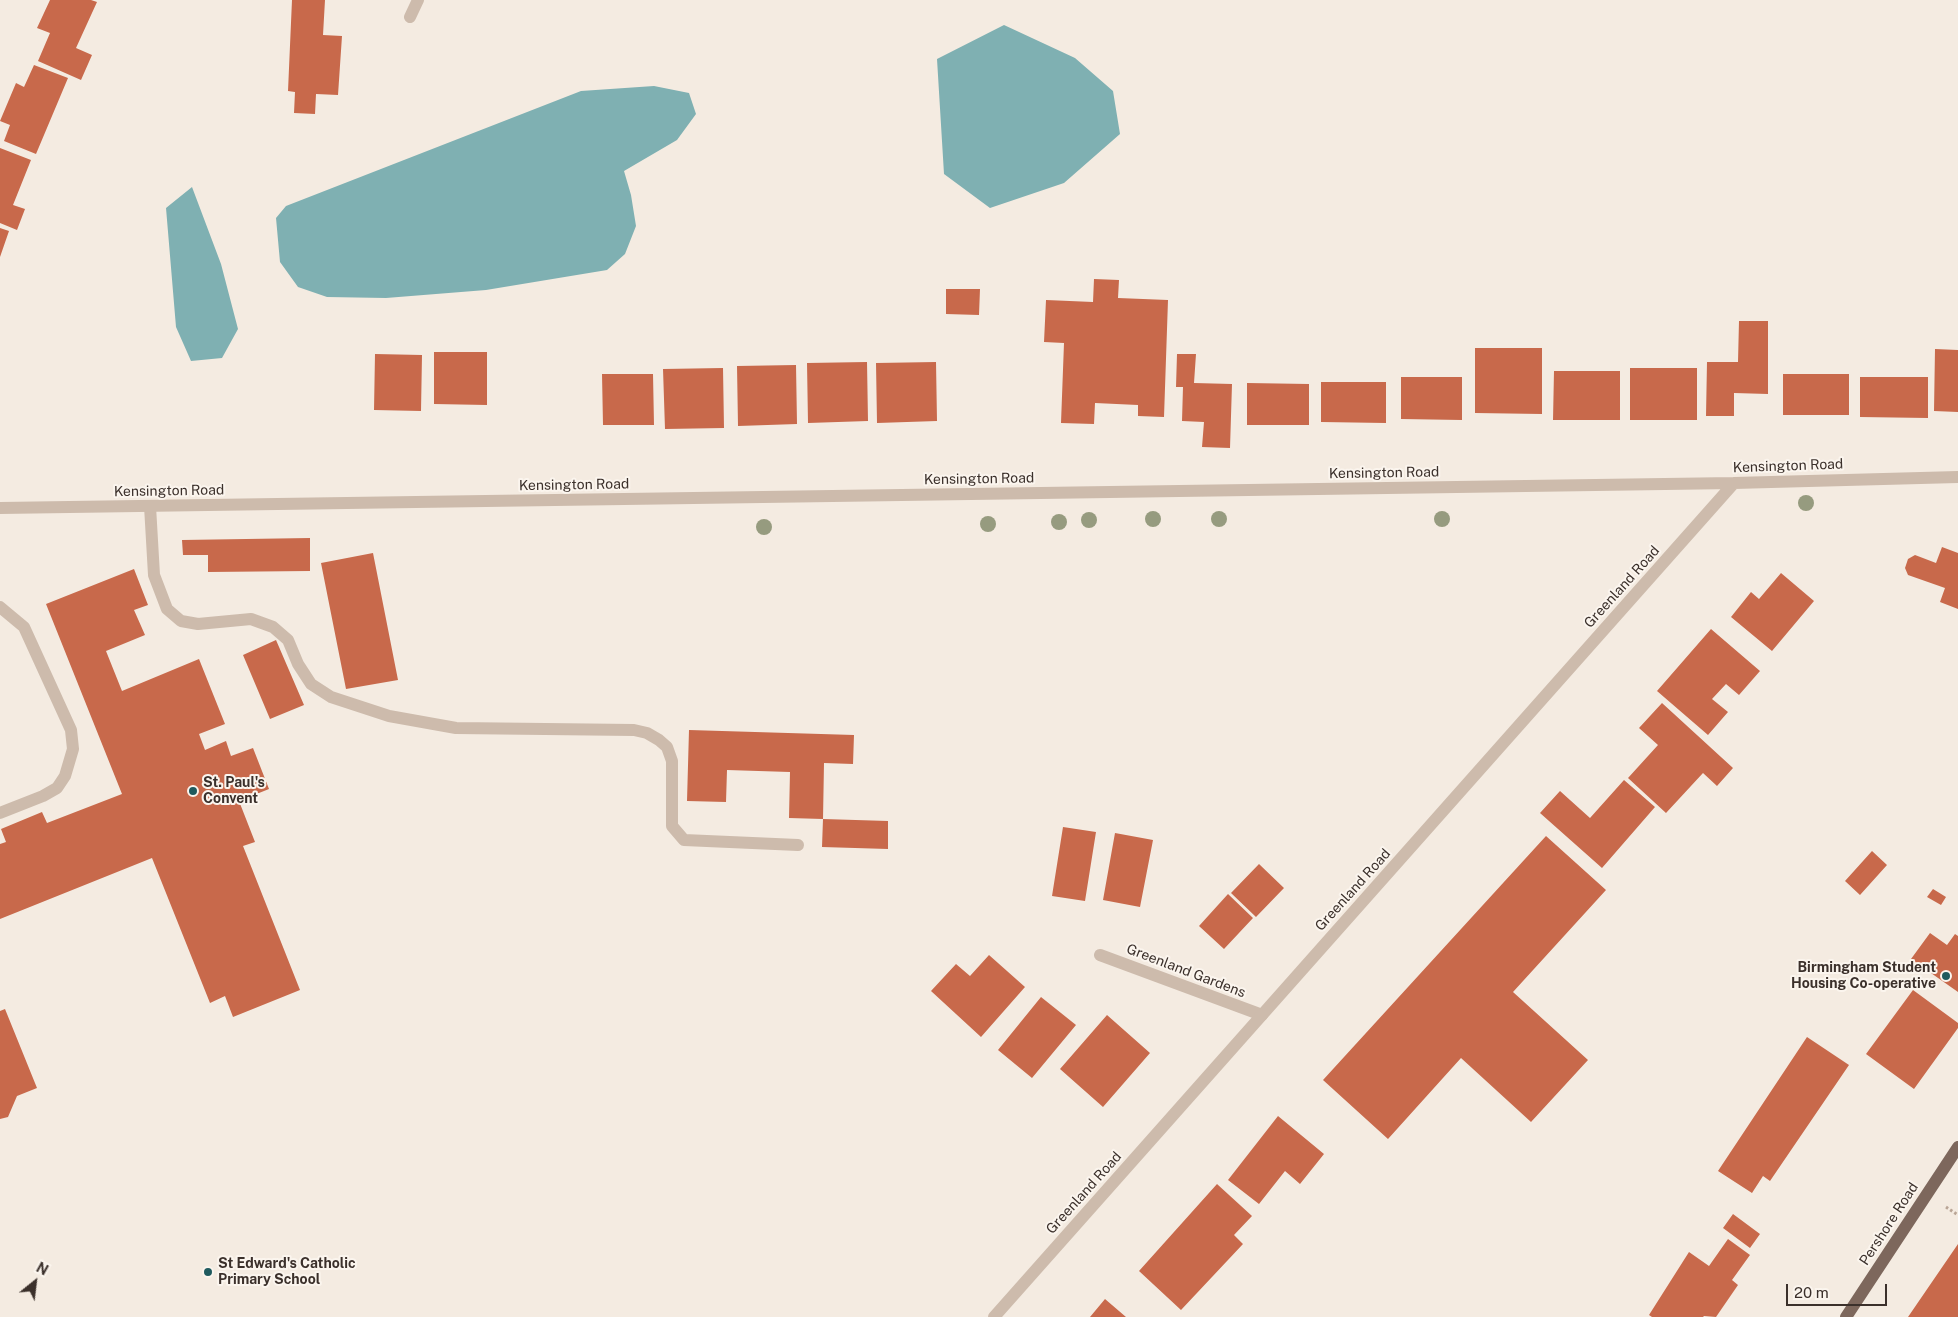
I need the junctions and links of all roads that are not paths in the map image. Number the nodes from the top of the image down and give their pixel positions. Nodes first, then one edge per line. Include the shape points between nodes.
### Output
1 (418, 0) edge
2 (410, 17) dead end
3 (1958, 477) edge
4 (1734, 483) junction
5 (150, 506) junction
6 (0, 508) edge
7 (0, 607) edge
8 (0, 813) edge
9 (798, 845) dead end
10 (1100, 955) dead end
11 (1262, 1016) junction
12 (1958, 1147) edge
13 (994, 1317) edge
14 (1846, 1317) edge

1 - 2 street
3 - 4 street, Kensington Road
4 - 5 street, Kensington Road
4 - 11 street, Greenland Road
5 - 6 street, Kensington Road
5 - 9 street via 154,575 167,609 181,620 198,624 251,619 273,627 288,640 311,684 331,697 389,716 456,728 634,730 647,734 667,747 672,761 672,826 684,840
7 - 8 street via 24,627 71,730 73,749 65,776 57,788
10 - 11 street, Greenland Gardens
11 - 13 street, Greenland Road
12 - 14 main road, Pershore Road

